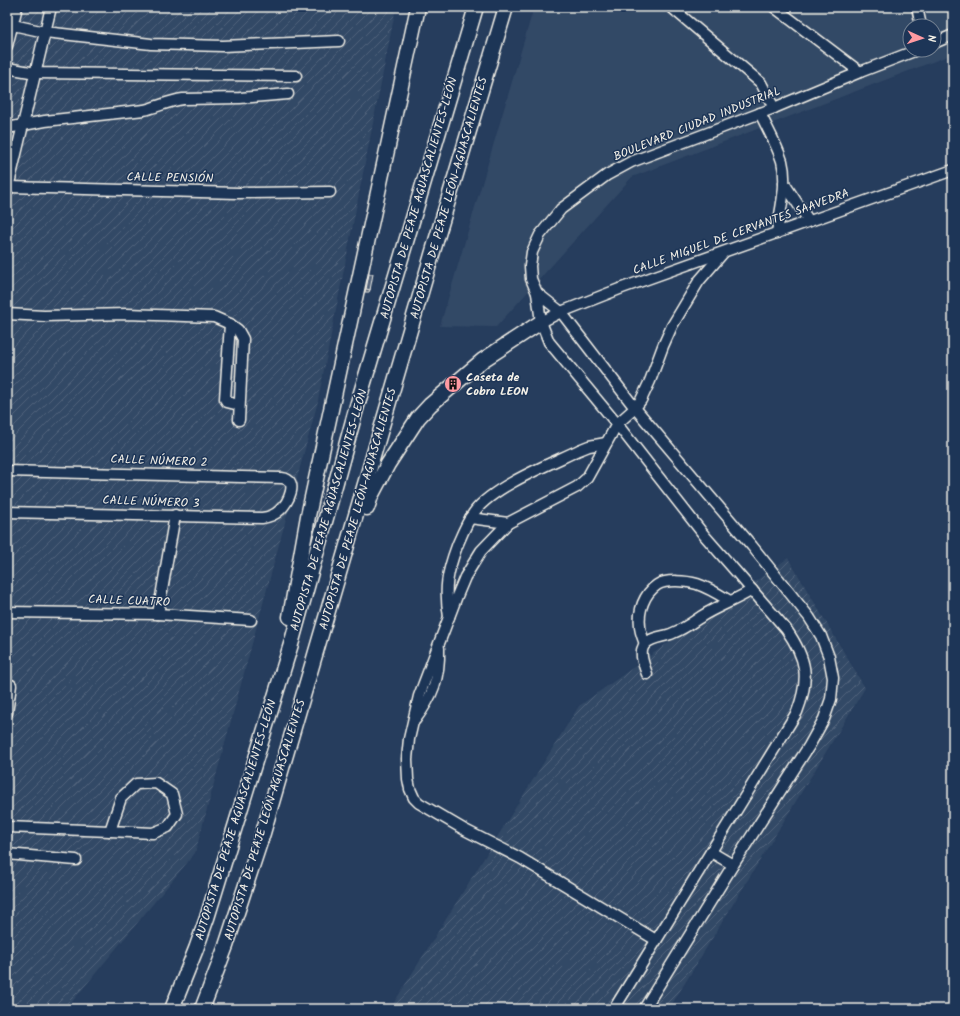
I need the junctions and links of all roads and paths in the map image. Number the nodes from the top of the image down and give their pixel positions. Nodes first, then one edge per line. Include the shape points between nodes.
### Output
1 (17, 7) edge
2 (51, 7) edge
3 (418, 7) edge
4 (476, 7) edge
5 (506, 7) edge
6 (671, 7) edge
7 (774, 7) edge
8 (917, 7) edge
9 (919, 18) edge
10 (13, 25) junction
11 (45, 32) junction
12 (953, 35) edge
13 (942, 40) edge
14 (339, 41) dead end
15 (7, 46) edge
16 (902, 56) edge
17 (7, 68) edge
18 (860, 72) junction
19 (36, 73) junction
20 (296, 76) dead end
21 (288, 94) dead end
22 (774, 108) junction
23 (760, 113) junction
24 (23, 126) junction
25 (7, 128) edge
26 (953, 170) edge
27 (784, 183) junction
28 (8, 190) edge
29 (330, 192) dead end
30 (809, 221) junction
31 (777, 233) junction
32 (723, 253) junction
33 (537, 294) junction
34 (561, 312) junction
35 (7, 314) edge
36 (540, 322) junction
37 (230, 324) junction
38 (239, 405) junction
39 (635, 408) junction
40 (239, 420) dead end
41 (617, 424) junction
42 (606, 443) junction
43 (7, 471) edge
44 (288, 501) joint
45 (7, 512) edge
46 (174, 515) junction
47 (470, 518) junction
48 (508, 523) junction
49 (752, 590) junction
50 (730, 601) junction
51 (7, 612) edge
52 (158, 614) junction
53 (449, 617) junction
54 (251, 620) dead end
55 (292, 641) junction
56 (645, 644) junction
57 (647, 674) dead end
58 (11, 685) dead end
59 (7, 713) edge
60 (7, 828) edge
61 (110, 831) junction
62 (263, 834) junction
63 (711, 852) junction
64 (7, 854) edge
65 (76, 860) dead end
66 (733, 865) junction
67 (656, 940) junction
68 (172, 1009) edge
69 (202, 1009) edge
70 (614, 1009) edge
71 (644, 1009) edge

1 - 10 street
2 - 11 street
3 - 55 highway via 308,516 291,610 289,628
4 - 55 highway, AUTOPISTA DE PEAJE AGUASCALIENTES-LEÓN via 357,406
5 - 62 highway, AUTOPISTA DE PEAJE LEÓN-AGUASCALIENTES
6 - 22 street via 761,83
7 - 18 street
8 - 9 street
10 - 11 street
10 - 15 street
11 - 14 street via 151,44 223,46
11 - 19 street
12 - 13 street
16 - 18 street, BOULEVARD CIUDAD INDUSTRIAL
17 - 19 street
18 - 22 street, BOULEVARD CIUDAD INDUSTRIAL
19 - 20 street
19 - 24 street
21 - 24 street via 182,99 144,110 45,121
22 - 23 street, BOULEVARD CIUDAD INDUSTRIAL
23 - 27 street via 780,157
23 - 33 street, BOULEVARD CIUDAD INDUSTRIAL via 631,162 606,175 561,209 540,236 532,252 531,279
24 - 25 street
24 - 28 street
26 - 30 street, CALLE MIGUEL DE CERVANTES SAAVEDRA
27 - 30 street
27 - 31 street
28 - 29 street, CALLE PENSIÓN
30 - 31 street, CALLE MIGUEL DE CERVANTES SAAVEDRA
31 - 32 street, CALLE MIGUEL DE CERVANTES SAAVEDRA
32 - 34 street, CALLE MIGUEL DE CERVANTES SAAVEDRA
32 - 39 street via 699,281 672,326 648,386
33 - 34 street
33 - 36 street, BOULEVARD CIUDAD INDUSTRIAL
34 - 36 street, CALLE MIGUEL DE CERVANTES SAAVEDRA
34 - 39 street
35 - 37 street via 201,316 214,317
36 - 41 street, BOULEVARD CIUDAD INDUSTRIAL via 549,342
36 - 62 highway via 483,360 430,405 418,418 388,464 371,496 302,732 272,819
37 - 38 street via 238,330 242,339
37 - 38 street via 225,399
38 - 40 street
39 - 41 street
39 - 66 street via 809,617 821,636 829,657 833,678 831,699 824,719 810,746
41 - 42 street
41 - 49 street, BOULEVARD CIUDAD INDUSTRIAL via 704,535
42 - 47 street via 579,450 510,484 485,500
42 - 48 street via 582,483
43 - 44 street, CALLE NÚMERO 2 via 287,478 291,486
44 - 46 street, CALLE NÚMERO 3 via 281,510 262,518
45 - 46 street, CALLE NÚMERO 3
46 - 52 street
47 - 48 street
47 - 53 street via 453,556 446,584
48 - 53 street via 481,551 465,577
49 - 50 street
49 - 63 street, BOULEVARD CIUDAD INDUSTRIAL via 797,645 803,661 804,688 797,712
50 - 56 street via 673,634 655,638
50 - 56 street via 696,584 677,581 658,584 647,595 640,610 640,627
51 - 52 street, CALLE CUATRO
52 - 54 street, CALLE CUATRO
53 - 67 street via 419,696 412,723 407,759 408,779 414,798
55 - 68 highway, AUTOPISTA DE PEAJE AGUASCALIENTES-LEÓN via 207,918
56 - 57 street via 642,659
58 - 59 street
60 - 61 street
61 - 61 street via 153,833 168,827 177,814 172,794 156,782 136,784 121,798
62 - 69 highway, AUTOPISTA DE PEAJE LEÓN-AGUASCALIENTES
63 - 66 street
63 - 67 street, BOULEVARD CIUDAD INDUSTRIAL
64 - 65 street
66 - 71 street
67 - 70 street, BOULEVARD CIUDAD INDUSTRIAL

